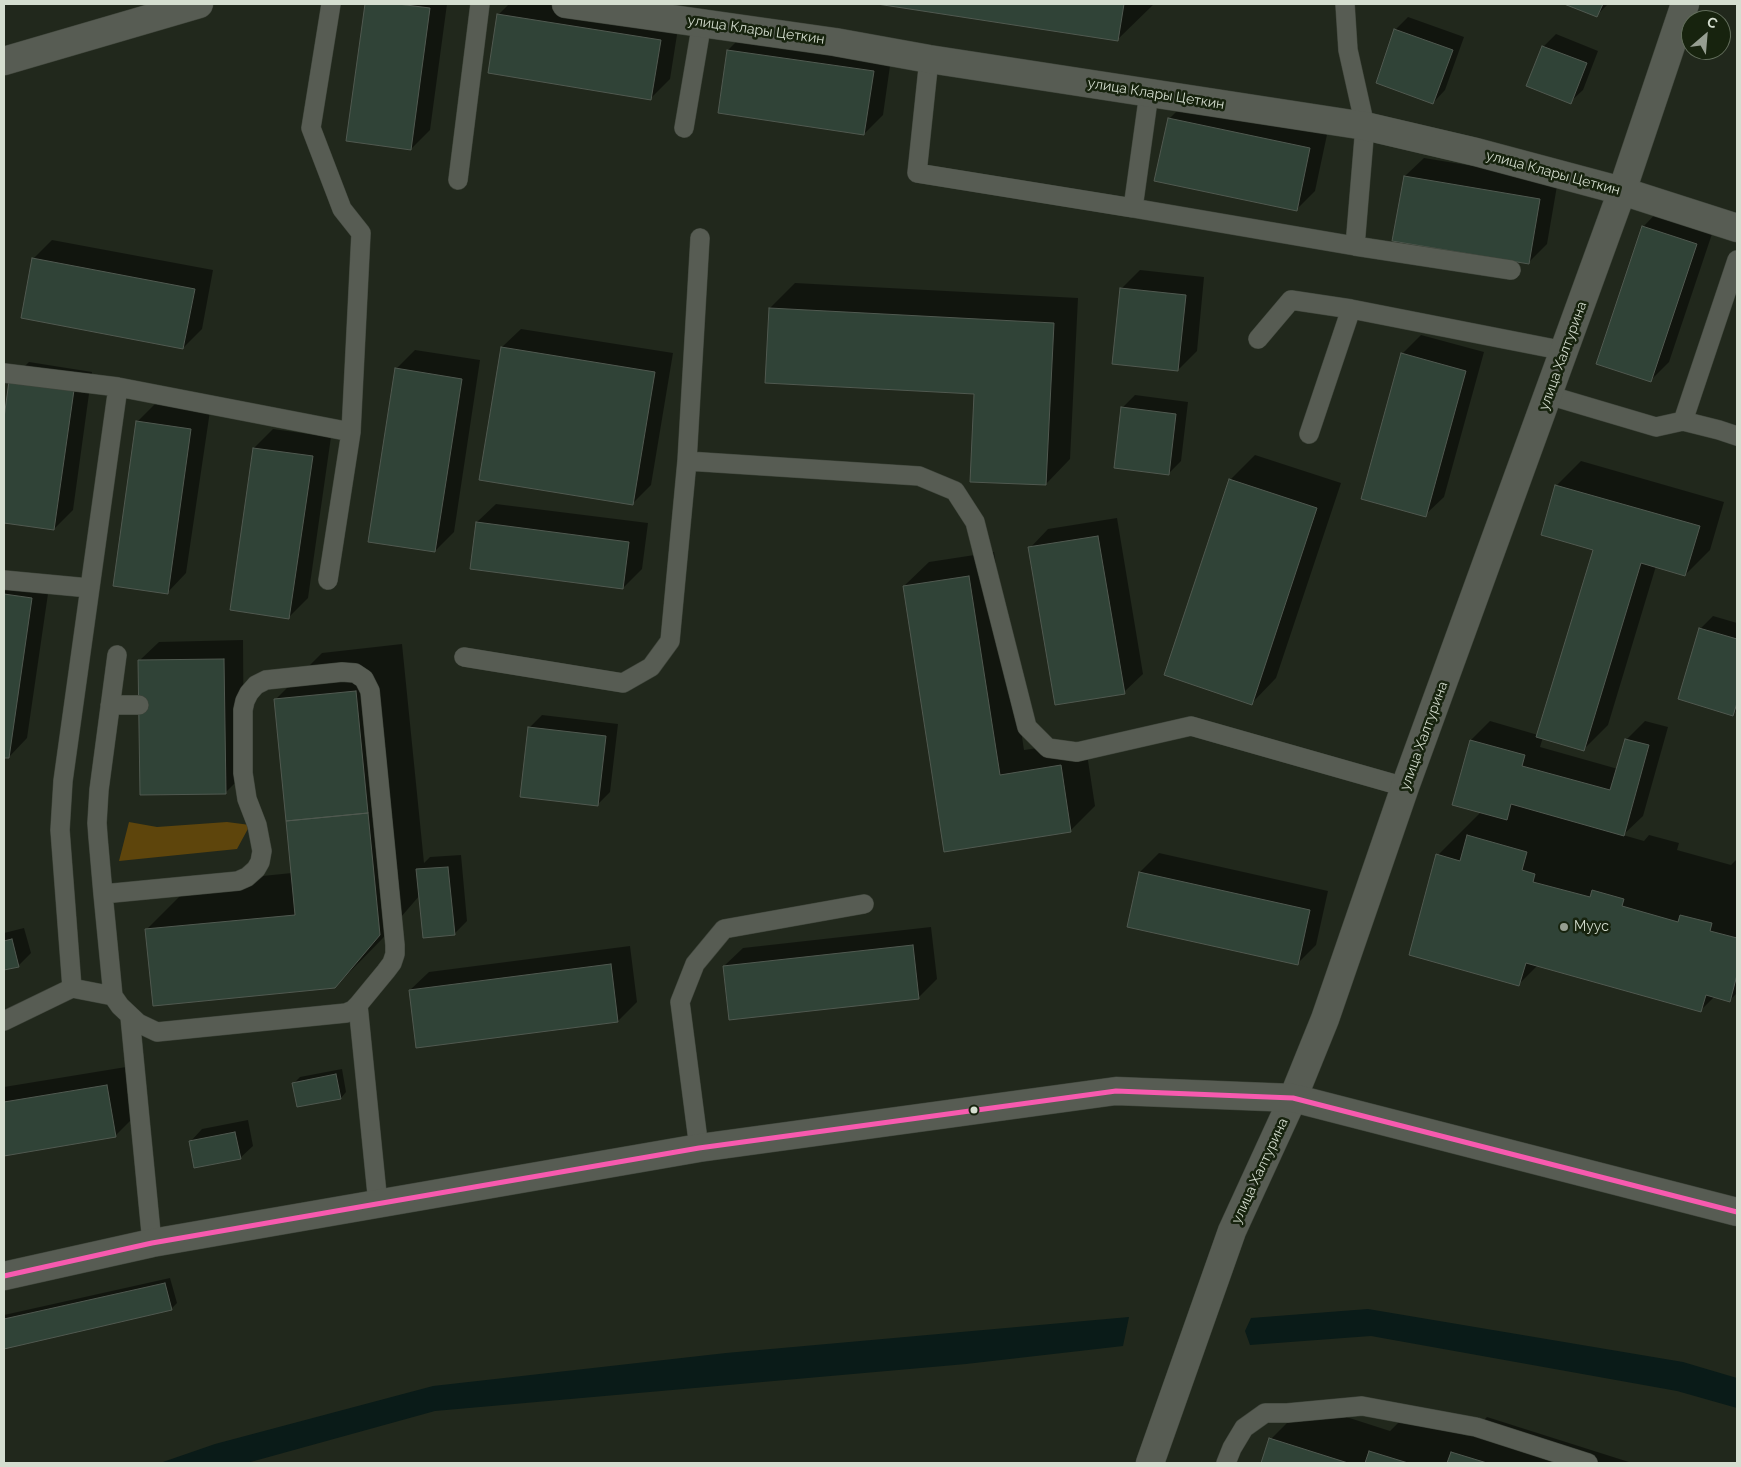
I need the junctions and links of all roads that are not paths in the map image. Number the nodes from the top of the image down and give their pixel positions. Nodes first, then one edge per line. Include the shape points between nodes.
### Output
1 (199, 4) edge
2 (331, 4) edge
3 (480, 4) edge
4 (566, 4) edge
5 (1345, 4) edge
6 (1685, 4) edge
7 (702, 22) junction
8 (929, 59) junction
9 (4, 61) edge
10 (1149, 93) junction
11 (1365, 126) junction
12 (684, 128) dead end
13 (458, 180) dead end
14 (1622, 191) junction
15 (1133, 208) junction
16 (1737, 228) edge
17 (700, 238) dead end
18 (1355, 246) junction
19 (1737, 260) edge
20 (1511, 270) dead end
21 (1351, 309) junction
22 (1258, 338) dead end
23 (1565, 351) junction
24 (4, 373) edge
25 (118, 387) junction
26 (1548, 395) junction
27 (1683, 421) junction
28 (351, 432) junction
29 (1309, 434) dead end
30 (1737, 436) edge
31 (687, 461) junction
32 (4, 580) edge
33 (328, 580) dead end
34 (89, 588) junction
35 (117, 655) dead end
36 (464, 657) dead end
37 (110, 705) junction
38 (139, 705) dead end
39 (1405, 787) junction
40 (103, 894) junction
41 (864, 904) dead end
42 (72, 988) junction
43 (113, 996) junction
44 (358, 1005) junction
45 (130, 1017) junction
46 (4, 1021) edge
47 (1293, 1098) junction
48 (699, 1148) junction
49 (378, 1204) junction
50 (1737, 1212) edge
51 (152, 1243) junction
52 (4, 1276) edge
53 (1150, 1463) edge
54 (1226, 1463) edge
55 (1588, 1463) edge

1 - 9 street
2 - 28 lane via 311,128 342,209 361,233
3 - 13 lane
4 - 7 street, улица Клары Цеткин
5 - 11 lane via 1348,50
6 - 14 street, улица Халтурина
7 - 8 street, улица Клары Цеткин
7 - 12 lane
8 - 10 street, улица Клары Цеткин
8 - 15 lane via 917,172
10 - 11 street, улица Клары Цеткин
10 - 15 lane
11 - 14 street, улица Клары Цеткин
11 - 18 lane
14 - 16 street, улица Клары Цеткин
14 - 23 street, улица Халтурина
15 - 18 lane
17 - 31 lane
18 - 20 lane
19 - 27 lane
21 - 22 lane via 1291,300
21 - 23 lane
21 - 29 lane
23 - 26 street, улица Халтурина
24 - 25 lane
25 - 28 lane
25 - 34 lane
26 - 27 lane via 1656,427
26 - 39 street, улица Халтурина
27 - 30 lane
28 - 33 lane
31 - 36 lane via 670,641 651,667 623,683
31 - 39 lane via 919,476 955,491 975,522 1027,727 1048,748 1077,752 1191,726
32 - 34 lane
34 - 42 lane via 61,806
35 - 37 lane
37 - 38 lane
37 - 40 lane via 97,807
39 - 47 street, улица Халтурина via 1325,1019
40 - 43 lane
40 - 44 lane via 238,881 256,870 262,851 243,773 242,710 245,701 256,685 266,680 355,673 364,679 370,690 395,945 392,962
41 - 48 lane via 724,929 696,964 680,1002
42 - 43 lane
42 - 46 lane
43 - 45 lane
44 - 45 lane via 346,1013 156,1032
44 - 49 lane
45 - 51 lane
47 - 48 street via 1116,1090
47 - 50 street
47 - 53 street, улица Халтурина via 1232,1231
48 - 49 street
49 - 51 street
51 - 52 street
54 - 55 lane via 1244,1428 1265,1413 1362,1406 1476,1427

